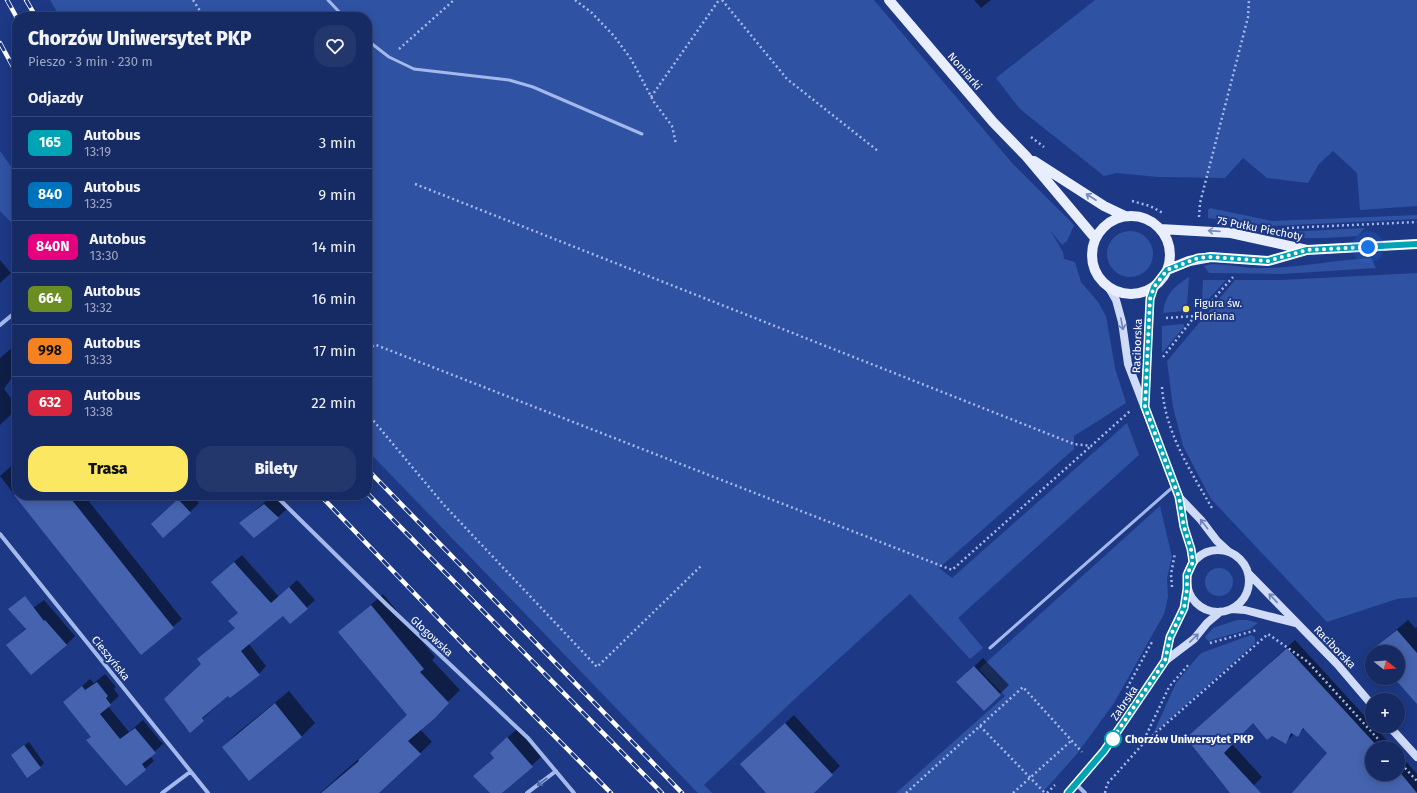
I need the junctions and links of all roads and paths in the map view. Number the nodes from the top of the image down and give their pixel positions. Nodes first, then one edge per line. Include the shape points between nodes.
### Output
1 (192, 0) edge
2 (328, 0) edge
3 (454, 0) edge
4 (575, 0) edge
5 (721, 0) edge
6 (889, 0) edge
7 (1249, 0) edge
8 (200, 12) edge
9 (339, 12) edge
10 (372, 44) edge
11 (389, 57) junction
12 (651, 97) junction
13 (642, 134) dead end
14 (676, 144) dead end
15 (878, 151) dead end
16 (1026, 156) junction
17 (416, 184) dead end
18 (1125, 216) junction
19 (1199, 218) dead end
20 (1417, 222) edge
21 (1286, 228) dead end
22 (1160, 229) junction
23 (1095, 238) junction
24 (1417, 244) edge
25 (1307, 250) junction
26 (1167, 270) junction
27 (1233, 277) dead end
28 (1154, 287) junction
29 (1109, 288) junction
30 (12, 315) edge
31 (1195, 316) junction
32 (1166, 318) dead end
33 (0, 324) edge
34 (372, 346) edge
35 (1162, 360) dead end
36 (1162, 380) dead end
37 (1145, 407) junction
38 (1131, 411) dead end
39 (372, 419) edge
40 (1091, 446) junction
41 (1174, 486) junction
42 (1179, 497) junction
43 (280, 500) edge
44 (1201, 520) junction
45 (0, 534) edge
46 (1175, 547) dead end
47 (1229, 552) junction
48 (1193, 562) junction
49 (702, 565) dead end
50 (1248, 574) junction
51 (1172, 589) dead end
52 (1187, 589) junction
53 (1232, 609) junction
54 (1220, 612) junction
55 (1296, 624) junction
56 (1157, 634) dead end
57 (1268, 634) junction
58 (1204, 645) dead end
59 (990, 648) dead end
60 (1194, 657) dead end
61 (1165, 661) junction
62 (1126, 689) dead end
63 (1365, 698) edge
64 (980, 726) junction
65 (1395, 733) edge
66 (1071, 741) junction
67 (1381, 741) edge
68 (1142, 745) junction
69 (1086, 747) dead end
70 (1082, 752) junction
71 (1417, 757) edge
72 (1077, 758) dead end
73 (1405, 767) edge
74 (190, 772) junction
75 (556, 772) junction
76 (1031, 777) junction
77 (1059, 780) dead end
78 (1417, 781) edge
79 (1076, 784) junction
80 (162, 793) edge
81 (208, 793) edge
82 (528, 793) edge
83 (574, 793) edge
84 (906, 793) edge
85 (1013, 793) edge
86 (1046, 793) edge
87 (1068, 793) edge
88 (1085, 793) edge
89 (1105, 793) edge

1 - 8 path
2 - 9 lane
3 - 11 path
4 - 12 path via 614,36 631,59
5 - 12 path
5 - 15 path via 787,79
6 - 16 main road, Nomiarki via 988,117
7 - 19 path via 1248,17 1200,203
10 - 11 lane
11 - 13 lane via 414,69 508,80 534,87
12 - 14 path via 672,126
18 -> 16 main road, Nomiarki via 1104,206
16 - 23 main road, Nomiarki
17 - 40 path via 1074,444
18 - 22 main road via 1137,216 1150,221
18 - 23 main road via 1112,220
20 - 21 path
25 -> 22 main road, 75 Pułku Piechoty via 1231,233
22 - 26 main road via 1169,244
23 - 29 main road via 1091,253 1093,266 1099,278
24 - 25 main road, 75 Pułku Piechoty
25 - 26 main road, 75 Pułku Piechoty via 1268,261 1205,258
26 - 28 main road
27 - 31 path
28 - 29 main road via 1136,294 1117,292
28 - 37 street, Raciborska via 1150,299
29 -> 37 street, Raciborska via 1116,300 1122,322 1128,364
30 - 33 street
31 - 32 path
31 - 35 path
34 - 40 path via 376,345 952,570
36 - 44 path via 1163,402 1180,455 1214,511
37 - 41 street, Raciborska
38 - 40 path
39 - 49 path via 444,505 597,667
41 - 42 street, Raciborska
41 - 59 lane
42 - 44 street, Raciborska
42 - 48 street, Raciborska
43 - 75 street, Głogowska via 528,738
47 -> 44 street, Raciborska
45 - 74 street, Cieszyńska
46 - 51 path via 1171,574
47 - 48 street via 1205,552
47 - 50 street via 1242,560
48 - 52 street via 1187,575
50 - 53 street via 1248,592 1242,602
55 -> 50 street, Raciborska
52 - 54 street via 1200,607
52 - 61 street, Zabrska via 1184,608 1170,637
53 - 54 street
53 - 55 street, Raciborska
61 -> 54 street, Zabrska via 1194,639
55 - 63 street, Raciborska via 1337,664
56 - 62 path
57 - 58 path via 1262,629 1252,630
57 - 67 path via 1308,662
57 - 68 path
60 - 68 path via 1169,688
61 - 79 street, Zabrska via 1104,751
64 - 66 path via 1023,687
64 - 76 path
64 - 84 path
65 - 71 street
66 - 70 path
66 - 76 path
68 - 89 path via 1107,784
69 - 70 path
70 - 72 path
73 - 78 path
74 - 80 street
74 - 81 street, Cieszyńska
75 -> 82 street
75 - 83 street, Głogowska
76 - 85 path
76 - 86 path
77 - 86 path
79 - 87 street, Zabrska
79 - 88 street

